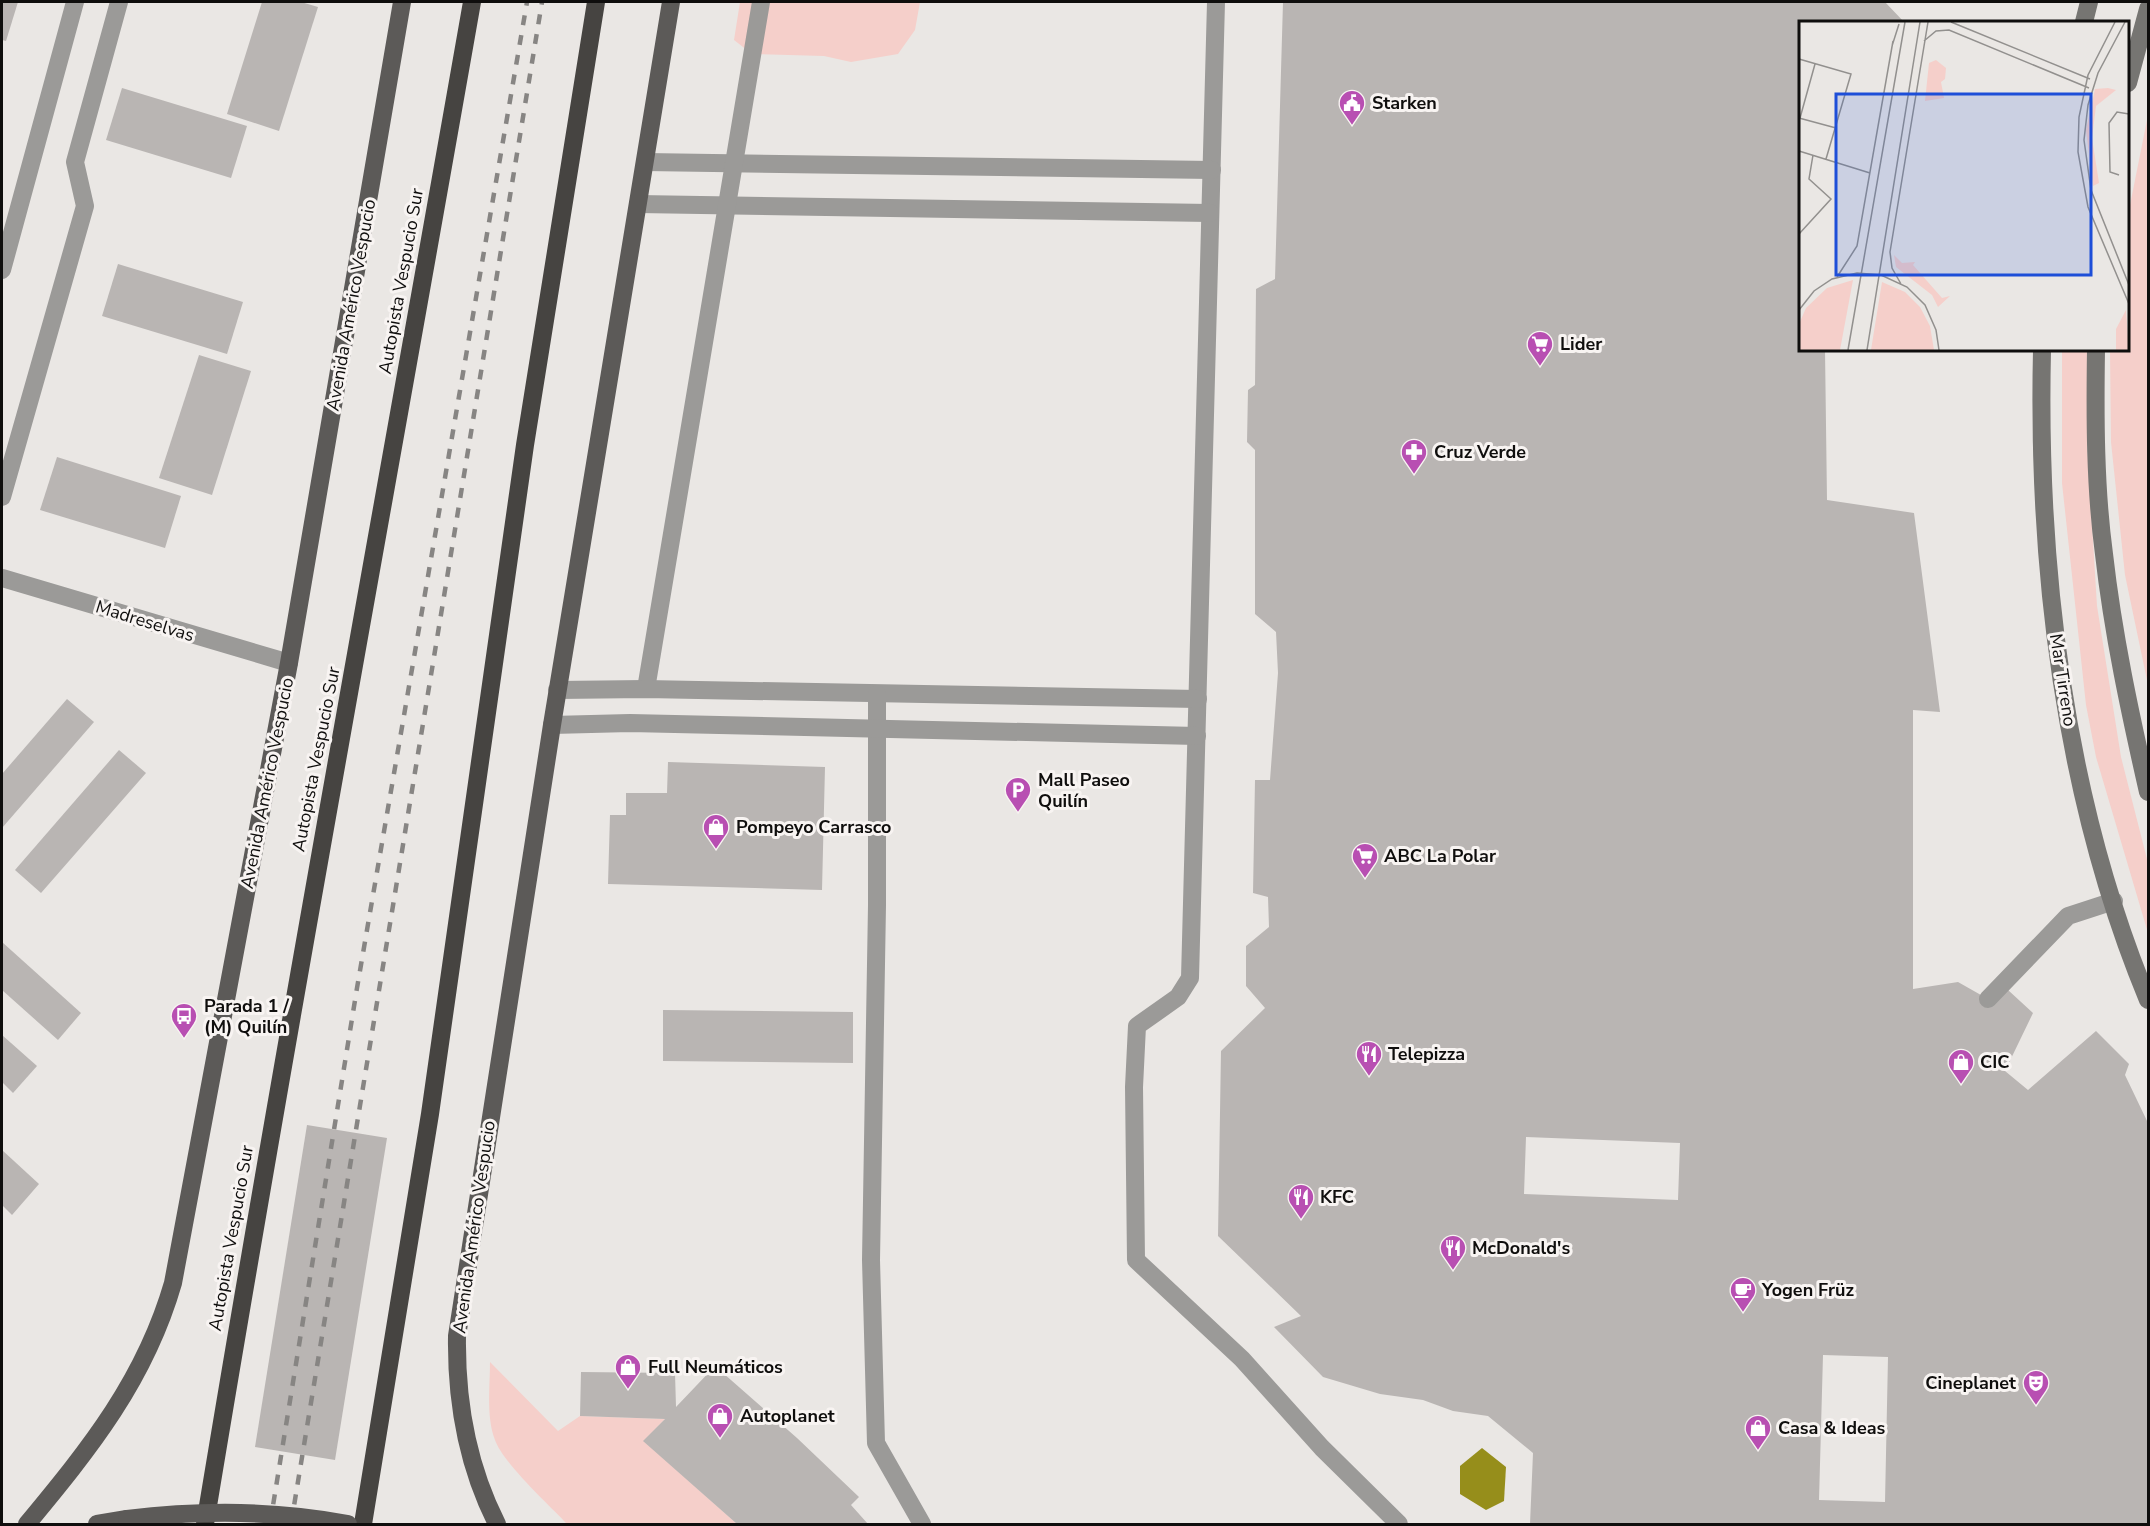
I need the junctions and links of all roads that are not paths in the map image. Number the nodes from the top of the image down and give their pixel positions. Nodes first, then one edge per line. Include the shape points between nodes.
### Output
1 (75, 2) edge
2 (119, 2) edge
3 (402, 2) edge
4 (472, 2) edge
5 (596, 2) edge
6 (671, 2) edge
7 (761, 2) edge
8 (1216, 2) edge
9 (2089, 2) edge
10 (2148, 9) edge
11 (2084, 21) edge
12 (2129, 76) edge
13 (645, 162) junction
14 (733, 162) junction
15 (1212, 170) junction
16 (638, 204) junction
17 (726, 205) junction
18 (1210, 213) junction
19 (2, 270) edge
20 (2042, 351) edge
21 (2096, 351) edge
22 (2, 497) edge
23 (2, 578) edge
24 (289, 663) junction
25 (646, 689) junction
26 (557, 690) junction
27 (877, 694) junction
28 (1198, 699) junction
29 (552, 725) junction
30 (877, 729) junction
31 (1197, 736) junction
32 (2148, 792) edge
33 (2114, 902) junction
34 (2148, 992) edge
35 (1988, 999) dead end
36 (27, 1524) edge
37 (97, 1524) edge
38 (205, 1524) edge
39 (348, 1524) edge
40 (363, 1524) edge
41 (497, 1524) edge
42 (922, 1524) edge
43 (1399, 1524) edge

1 - 19 street
2 - 22 street via 75,162 85,206
3 - 24 main road, Avenida Américo Vespucio
4 - 38 highway, Autopista Vespucio Sur via 360,640 294,989
5 - 40 highway via 525,446 432,1103
6 - 13 main road, Avenida Américo Vespucio
7 - 14 street
8 - 15 street
9 - 11 street
10 - 12 street
13 - 14 street
13 - 16 main road, Avenida Américo Vespucio
14 - 15 street
14 - 17 street
15 - 18 street
16 - 17 street
16 - 26 main road, Avenida Américo Vespucio
17 - 18 street
17 - 25 street
18 - 28 street
20 - 33 street, Mar Tirreno via 2042,487 2054,622 2076,756
21 - 32 street via 2103,553 2129,713
23 - 24 street, Madreselvas
24 - 36 main road, Avenida Américo Vespucio via 183,1236 165,1309 135,1380 102,1432
25 - 26 street
25 - 27 street
26 - 29 main road, Avenida Américo Vespucio
27 - 28 street
27 - 30 street
28 - 31 street
29 - 30 street
29 - 41 main road, Avenida Américo Vespucio via 457,1336 456,1376 466,1440
30 - 31 street
30 - 42 street via 871,1260 876,1443
31 - 43 street via 1190,978 1178,997 1137,1026 1137,1260 1242,1359 1322,1448
33 - 34 street, Mar Tirreno
33 - 35 street via 2068,916
37 - 39 main road, bridge via 217,1512 262,1513

